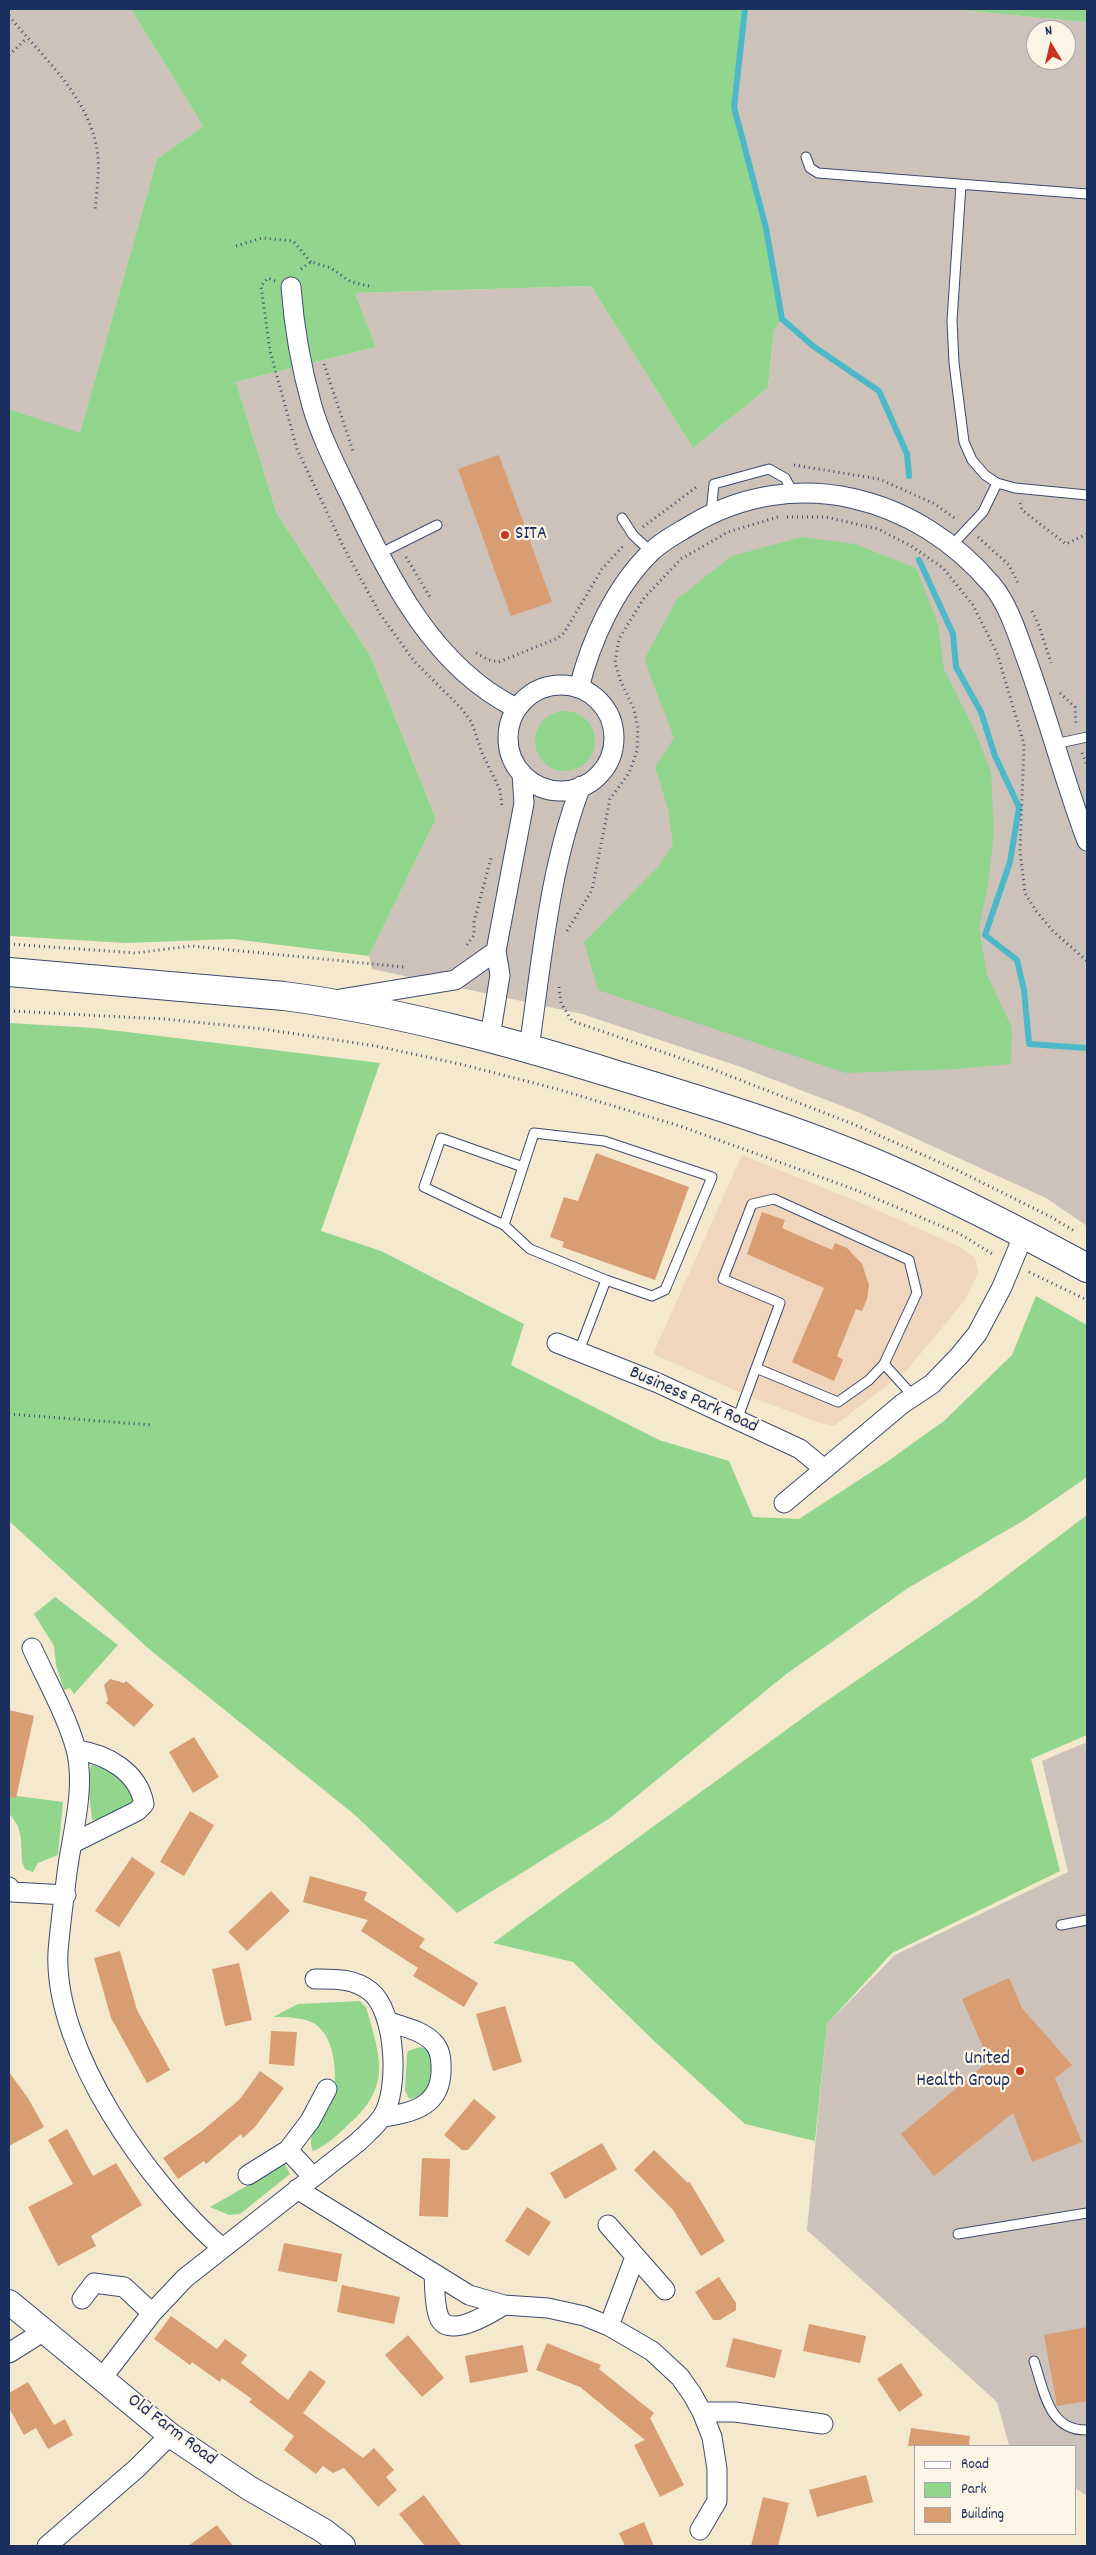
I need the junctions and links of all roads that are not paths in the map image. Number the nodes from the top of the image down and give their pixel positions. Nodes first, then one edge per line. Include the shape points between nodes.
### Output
1 (806, 157) dead end
2 (961, 185) junction
3 (1087, 194) edge
4 (291, 287) road end
5 (997, 483) junction
6 (794, 494) junction
7 (1087, 495) edge
8 (711, 513) junction
9 (622, 518) dead end
10 (436, 525) dead end
11 (952, 545) junction
12 (651, 552) junction
13 (378, 554) junction
14 (579, 688) junction
15 (516, 708) junction
16 (1087, 737) edge
17 (1055, 744) junction
18 (522, 774) junction
19 (582, 786) junction
20 (1087, 841) edge
21 (496, 951) junction
22 (9, 972) edge
23 (327, 1001) junction
24 (490, 1037) junction
25 (529, 1048) junction
26 (523, 1166) junction
27 (504, 1225) junction
28 (1024, 1234) junction
29 (1087, 1268) edge
30 (606, 1280) junction
31 (557, 1344) dead end
32 (579, 1351) junction
33 (884, 1364) junction
34 (756, 1368) junction
35 (913, 1396) junction
36 (737, 1420) junction
37 (823, 1468) junction
38 (784, 1503) dead end
39 (32, 1648) dead end
40 (76, 1750) junction
41 (73, 1843) junction
42 (9, 1887) edge
43 (66, 1895) junction
44 (1087, 1920) edge
45 (1061, 1925) dead end
46 (315, 1979) dead end
47 (388, 2021) junction
48 (327, 2089) dead end
49 (382, 2117) junction
50 (288, 2150) junction
51 (248, 2175) dead end
52 (313, 2176) junction
53 (298, 2189) junction
54 (1087, 2213) edge
55 (608, 2225) dead end
56 (958, 2234) dead end
57 (222, 2248) junction
58 (635, 2257) junction
59 (434, 2274) junction
60 (665, 2290) dead end
61 (82, 2299) dead end
62 (9, 2302) edge
63 (504, 2305) junction
64 (152, 2313) junction
65 (609, 2326) junction
66 (44, 2330) junction
67 (9, 2353) edge
68 (1034, 2361) dead end
69 (102, 2378) junction
70 (702, 2412) junction
71 (822, 2424) dead end
72 (1087, 2430) edge
73 (170, 2435) junction
74 (700, 2530) dead end
75 (47, 2546) edge
76 (343, 2546) edge

1 - 2 lane via 810,168 818,173
2 - 3 lane
2 - 5 lane via 952,321 964,442 972,460
4 - 13 street via 293,325 312,408
5 - 7 lane via 1015,488
5 - 11 lane via 983,512
6 - 8 street via 749,500
6 - 8 lane via 785,478 769,469 714,484
6 - 11 street via 814,492 878,506 904,515
8 - 12 street
9 - 12 lane via 633,535
10 - 13 lane
11 - 17 street via 993,587 1016,629
12 - 14 street via 624,586 606,617 584,667
13 - 15 street via 436,644 481,685
14 - 15 street via 567,685 544,687 533,692
14 - 19 street via 598,700 605,709 613,736 607,763
15 - 18 street via 509,724 508,742 512,760
16 - 17 lane
17 - 20 street via 1070,798
18 - 19 street via 550,790
18 - 21 street via 524,803
19 - 25 street via 567,824 550,904
21 - 23 street via 455,980
21 - 24 street via 500,975
22 - 23 main road
23 - 24 main road
24 - 25 main road
25 - 28 main road via 735,1111 874,1164
26 - 27 lane
26 - 27 lane via 441,1138 424,1187
26 - 30 lane via 534,1133 604,1141 712,1177 665,1290 652,1296
27 - 30 lane via 530,1250
28 - 29 main road
28 - 35 street via 977,1334 932,1384
30 - 32 lane
31 - 32 street, Business Park Road
32 - 36 street, Business Park Road
33 - 34 lane via 869,1380 838,1402
33 - 34 lane via 917,1293 909,1260 774,1199 752,1204 724,1279 780,1304
33 - 35 lane
34 - 36 lane
35 - 37 street
36 - 37 street, Business Park Road via 800,1449
37 - 38 street
39 - 40 street
40 - 41 street via 79,1777
40 - 41 street via 96,1753 123,1767 142,1793 144,1804 137,1811
41 - 43 street
42 - 43 street via 12,1892
43 - 57 street via 58,1953 61,1992 89,2073 124,2133 162,2188 195,2225
44 - 45 lane
46 - 47 street via 344,1979 370,1991 382,2005
47 - 49 street via 393,2064 392,2092
47 - 49 street via 419,2032 432,2042 441,2054 442,2071 440,2086 433,2098 405,2114
48 - 50 street via 310,2121
49 - 52 street via 358,2142
50 - 51 street
50 - 52 street
52 - 53 street
53 - 57 street
53 - 59 street
54 - 56 lane
55 - 58 street
57 - 64 street via 185,2278
58 - 60 street
58 - 65 street
59 - 63 street via 469,2295
59 - 63 street via 439,2318 446,2326 456,2327
61 - 64 street via 94,2283 124,2287
62 - 66 street, Old Farm Road
63 - 65 street via 548,2308 584,2316
64 - 69 street
65 - 70 street via 652,2351 680,2377
66 - 67 street
66 - 69 street, Old Farm Road
68 - 72 lane via 1052,2414 1064,2425
69 - 73 street, Old Farm Road
70 - 71 street via 735,2412
70 - 74 street via 712,2437 717,2502
73 - 75 street
73 - 76 street, Old Farm Road

